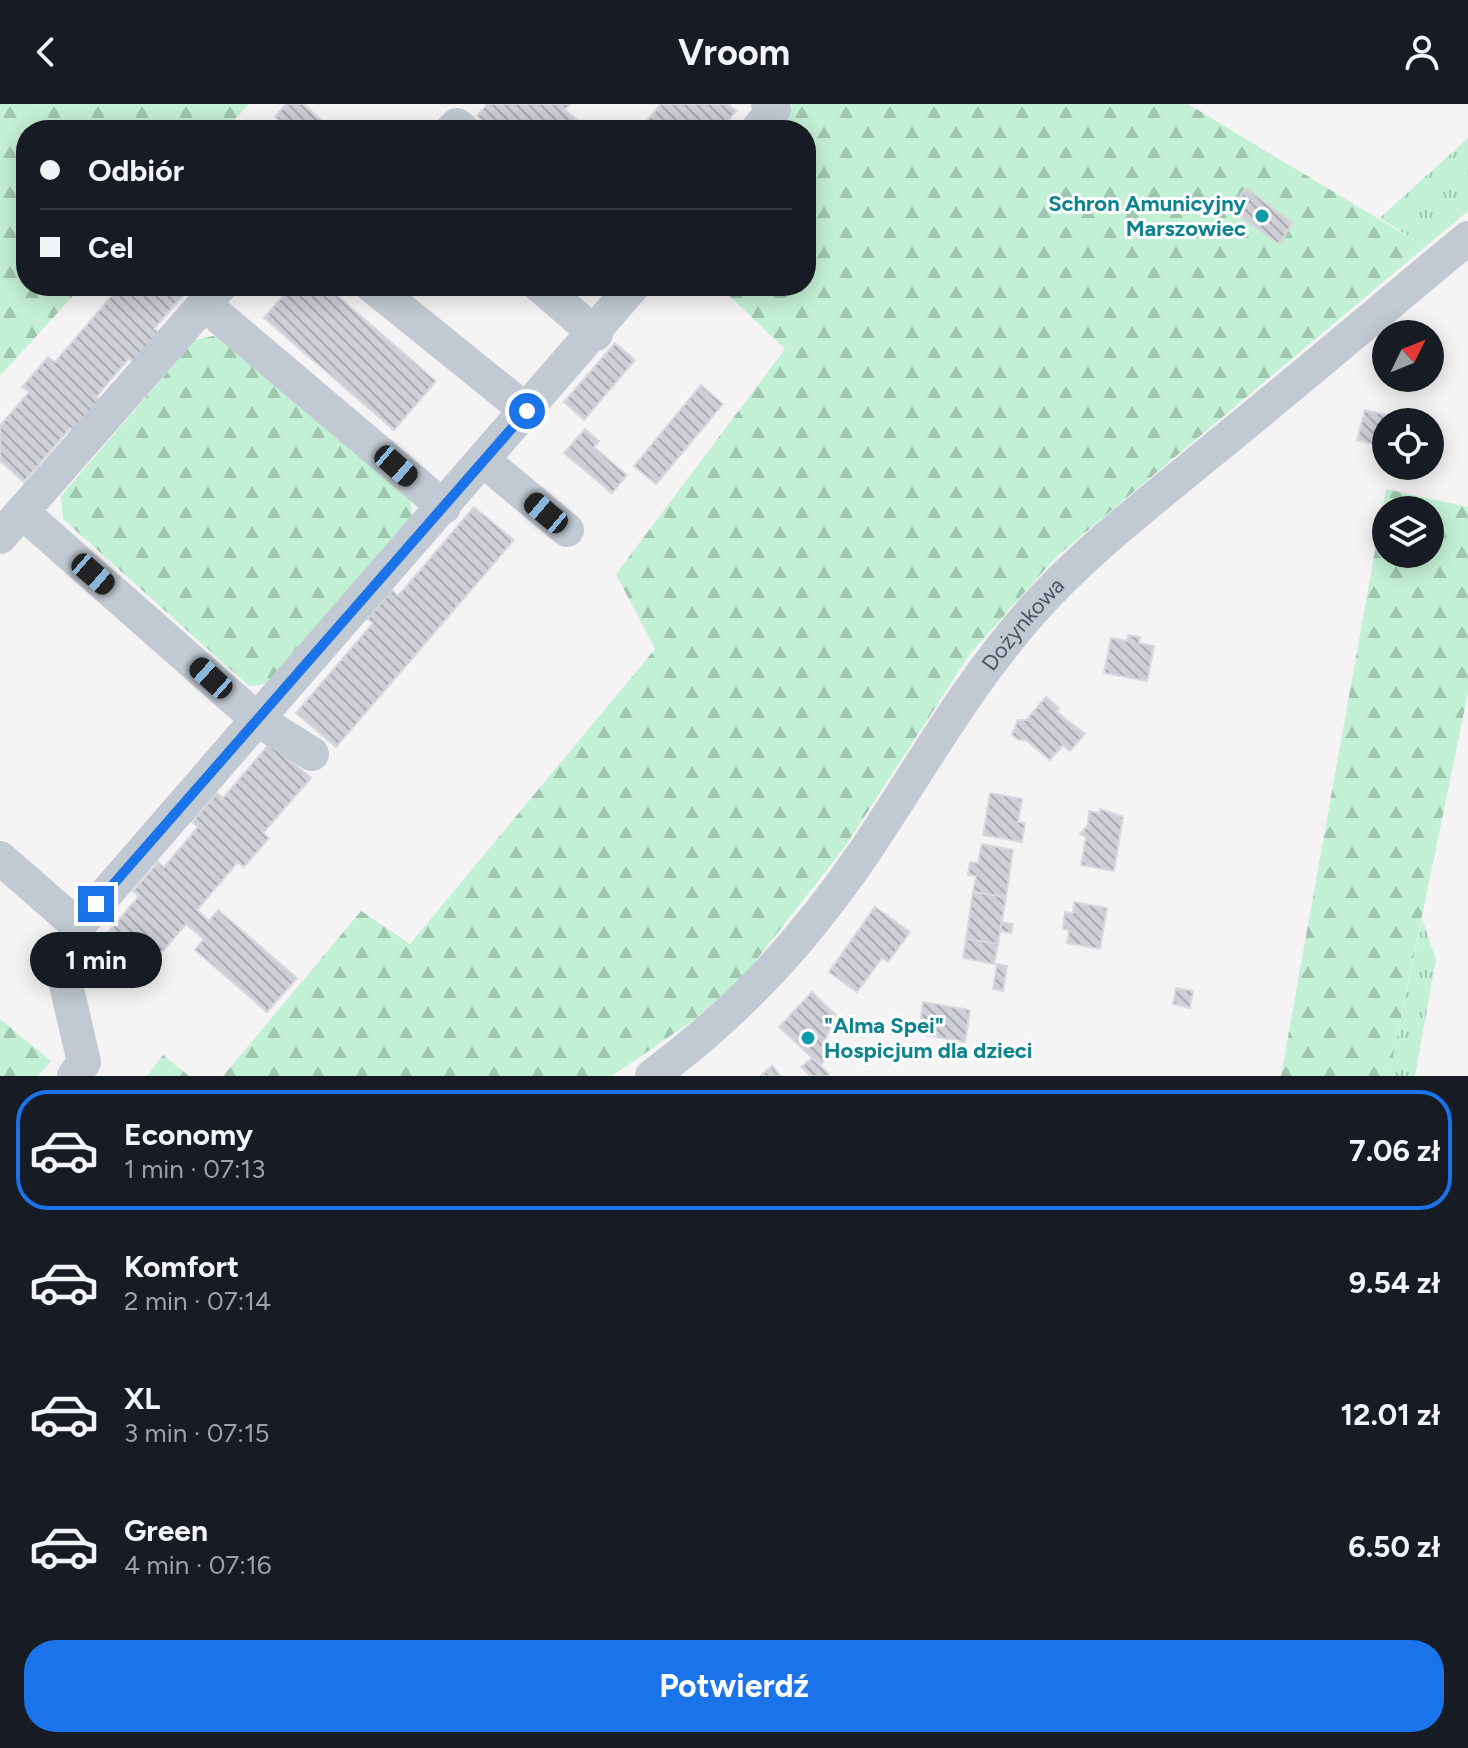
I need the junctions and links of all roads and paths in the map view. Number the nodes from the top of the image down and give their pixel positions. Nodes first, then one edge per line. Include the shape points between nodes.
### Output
1 (768, 104) edge
2 (765, 120) edge
3 (1468, 238) edge
4 (211, 296) edge
5 (213, 296) edge
6 (384, 296) edge
7 (552, 296) edge
8 (625, 296) edge
9 (596, 334) junction
10 (527, 411) junction
11 (484, 461) junction
12 (444, 507) junction
13 (11, 524) edge
14 (567, 530) dead end
15 (258, 720) junction
16 (312, 754) dead end
17 (0, 858) edge
18 (78, 926) junction
19 (74, 1076) edge
20 (652, 1076) edge

1 - 2 street via 774,109
3 - 20 street, Dożynkowa via 1160,493 1032,610 991,661 807,929 711,1032
4 - 13 street
5 - 12 street
6 - 10 street
7 - 9 street
8 - 9 street
9 - 10 street
10 - 11 street
11 - 12 street
11 - 14 street
12 - 15 street
13 - 15 street
15 - 16 street
15 - 18 street
17 - 18 street
18 - 19 street via 66,985 84,1062

